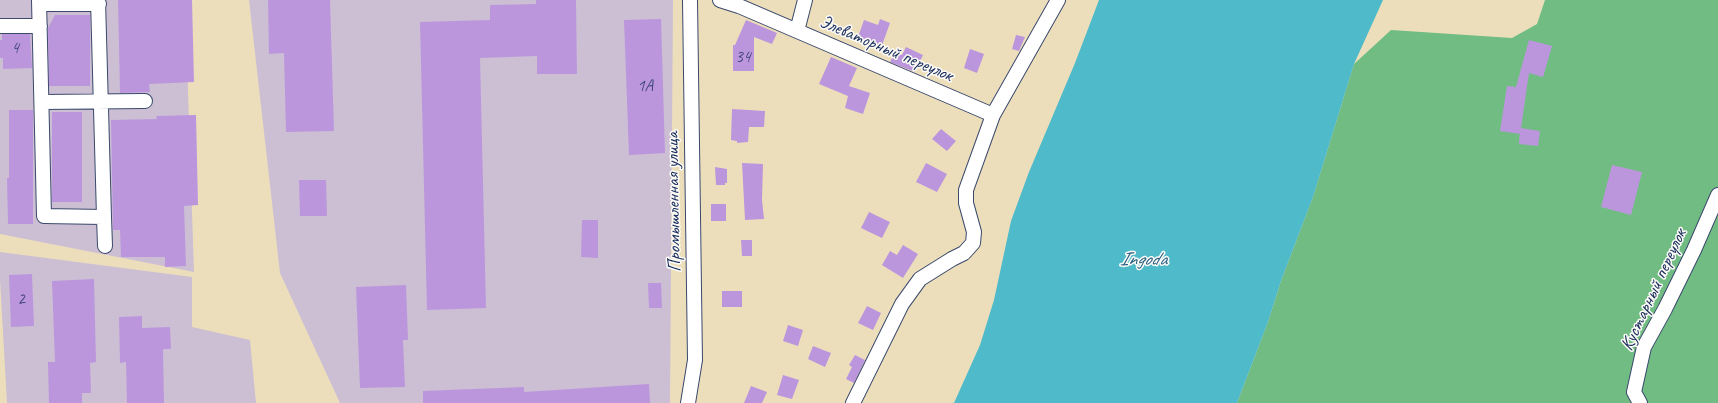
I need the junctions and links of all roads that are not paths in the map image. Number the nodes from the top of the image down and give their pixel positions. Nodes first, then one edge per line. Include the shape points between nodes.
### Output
1 (690, 0) edge
2 (720, 0) edge
3 (805, 0) edge
4 (1058, 0) edge
5 (39, 2) edge
6 (98, 2) edge
7 (0, 26) edge
8 (40, 26) junction
9 (797, 31) junction
10 (145, 101) dead end
11 (42, 102) junction
12 (101, 102) junction
13 (993, 115) junction
14 (1718, 195) edge
15 (104, 217) junction
16 (105, 246) dead end
17 (688, 403) edge
18 (853, 403) edge
19 (1640, 403) edge

1 - 17 street, Промышленная улица via 695,360
2 - 9 street, Элеваторный переулок
3 - 9 street
4 - 13 street
5 - 6 street
5 - 8 street
6 - 12 street
7 - 8 street
8 - 11 street
9 - 13 street, Элеваторный переулок
10 - 12 street
11 - 12 street
11 - 15 street via 44,216
12 - 15 street
13 - 18 street via 966,190 966,203 974,232 973,243 964,253 920,279 902,304
14 - 19 street, Кустарный переулок via 1694,250 1644,347 1634,392
15 - 16 street

